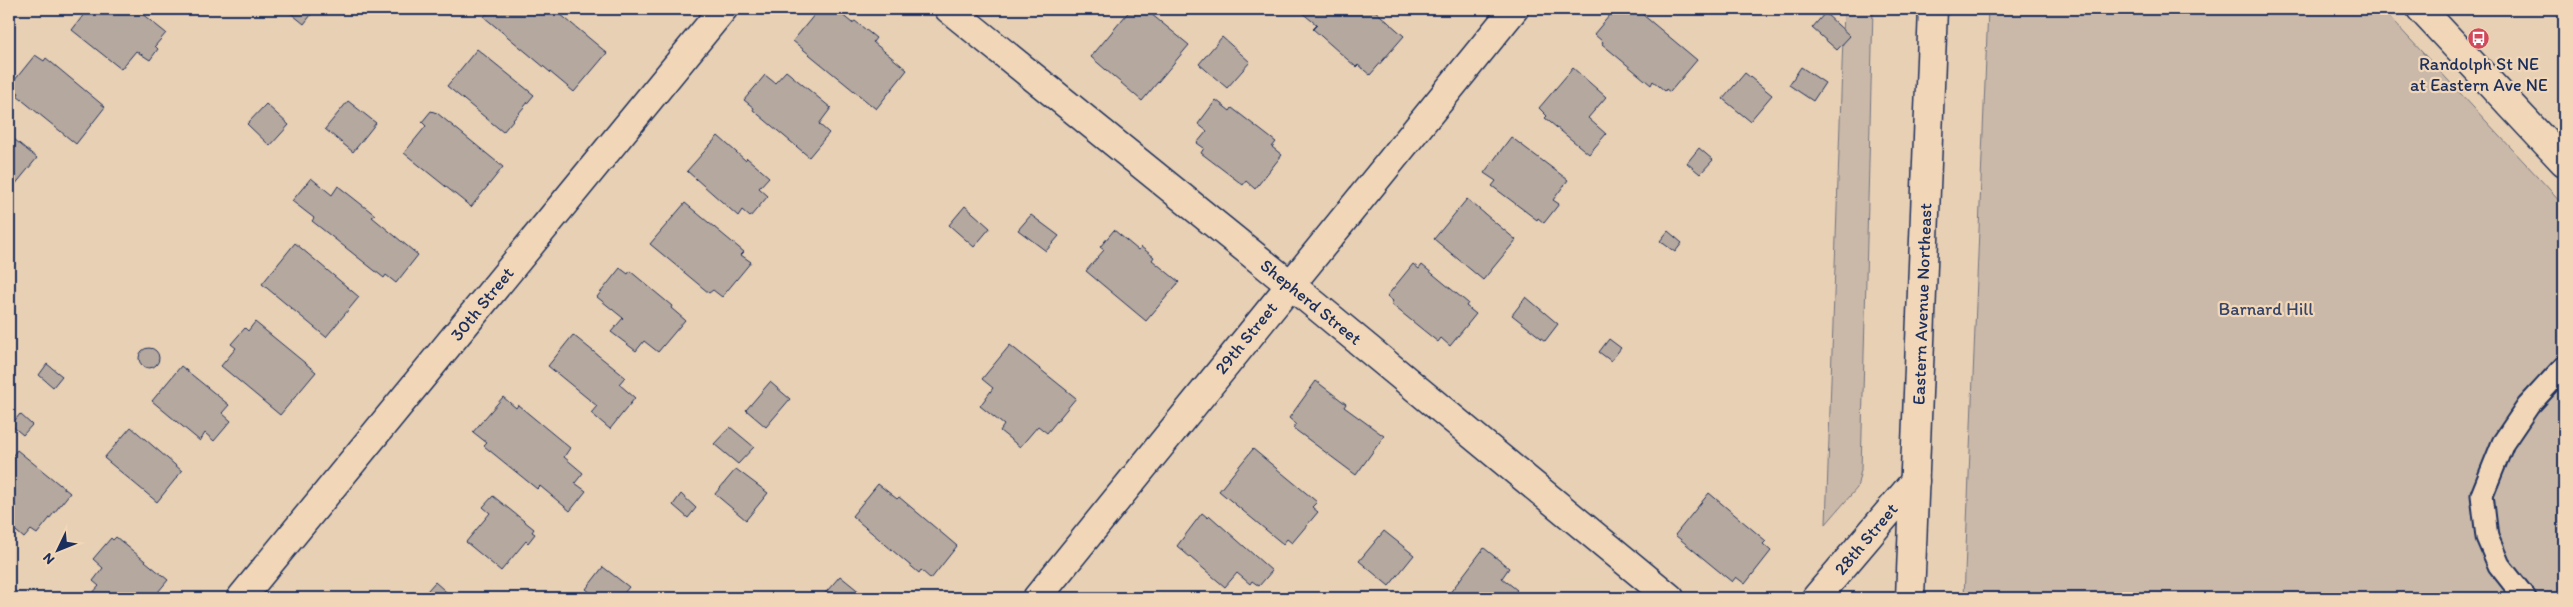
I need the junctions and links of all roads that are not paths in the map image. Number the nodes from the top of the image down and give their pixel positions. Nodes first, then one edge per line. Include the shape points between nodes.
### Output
1 (723, 9) edge
2 (949, 9) edge
3 (1514, 9) edge
4 (1933, 9) edge
5 (2421, 9) edge
6 (2564, 162) edge
7 (1290, 284) junction
8 (2564, 367) edge
9 (1915, 480) junction
10 (241, 598) edge
11 (1037, 598) edge
12 (1670, 598) edge
13 (1816, 598) edge
14 (1910, 598) edge
15 (2525, 598) edge

1 - 10 street, 30th Street
2 - 7 street, Shepherd Street
3 - 7 street, 29th Street
4 - 9 street, Eastern Avenue Northeast
5 - 6 street
7 - 11 street, 29th Street
7 - 12 street, Shepherd Street
8 - 15 lane via 2528,406 2502,443 2482,495 2487,537 2499,565
9 - 13 street, 28th Street
9 - 14 street, Eastern Avenue Northeast

